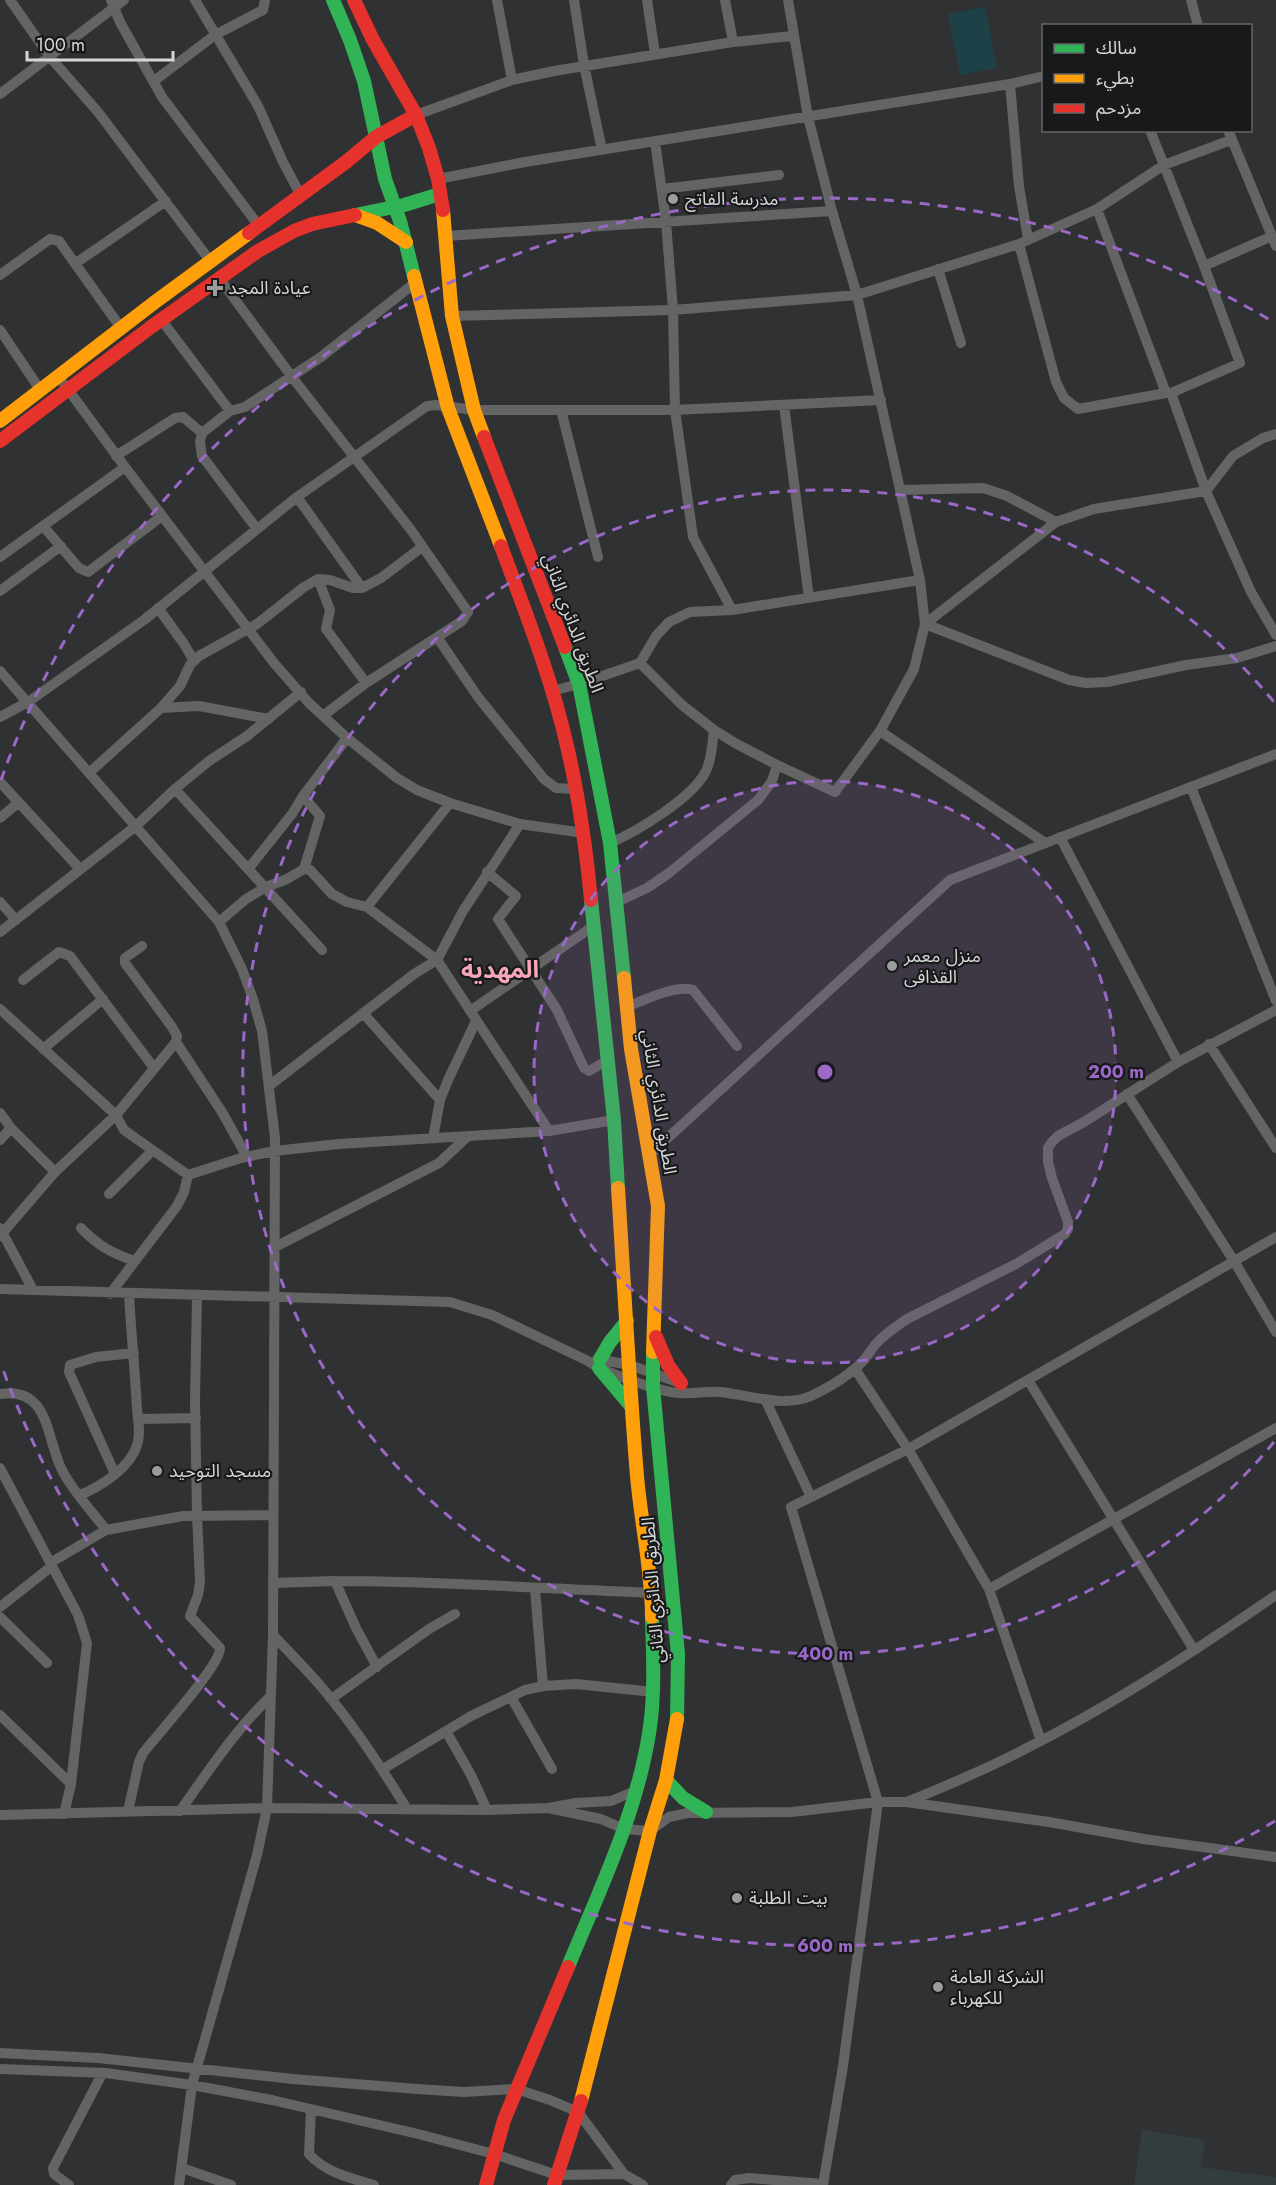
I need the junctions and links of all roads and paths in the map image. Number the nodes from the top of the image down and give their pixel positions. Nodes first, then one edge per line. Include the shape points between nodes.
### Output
1 (10, 0) edge
2 (124, 0) edge
3 (195, 0) edge
4 (265, 0) edge
5 (333, 0) edge
6 (354, 0) edge
7 (497, 0) edge
8 (573, 0) edge
9 (647, 0) edge
10 (725, 0) edge
11 (788, 0) edge
12 (1191, 0) edge
13 (112, 5) edge
14 (1197, 24) edge
15 (215, 35) junction
16 (793, 36) junction
17 (733, 42) junction
18 (655, 54) junction
19 (50, 57) junction
20 (584, 65) junction
21 (376, 74) junction
22 (1042, 76) edge
23 (512, 80) junction
24 (154, 81) junction
25 (1010, 84) junction
26 (1, 90) edge
27 (416, 115) junction
28 (808, 117) junction
29 (1151, 132) edge
30 (1230, 135) edge
31 (376, 137) junction
32 (655, 141) junction
33 (602, 150) junction
34 (1164, 165) junction
35 (779, 176) dead end
36 (438, 179) junction
37 (662, 189) junction
38 (300, 194) junction
39 (440, 194) junction
40 (166, 201) junction
41 (395, 209) junction
42 (1097, 209) junction
43 (832, 211) junction
44 (355, 215) junction
45 (666, 222) junction
46 (259, 226) junction
47 (446, 236) junction
48 (1023, 241) junction
49 (1274, 241) edge
50 (406, 242) junction
51 (211, 262) junction
52 (76, 263) junction
53 (1204, 266) junction
54 (938, 269) junction
55 (0, 275) edge
56 (219, 278) junction
57 (416, 282) junction
58 (857, 295) junction
59 (673, 310) junction
60 (452, 316) junction
61 (160, 318) junction
62 (121, 328) junction
63 (0, 330) edge
64 (961, 343) dead end
65 (59, 377) junction
66 (292, 377) junction
67 (68, 389) junction
68 (40, 391) junction
69 (1168, 393) junction
70 (881, 400) junction
71 (784, 405) junction
72 (448, 408) junction
73 (474, 410) junction
74 (561, 410) junction
75 (675, 410) junction
76 (230, 411) junction
77 (0, 421) edge
78 (202, 433) junction
79 (1276, 434) edge
80 (0, 441) edge
81 (116, 456) junction
82 (354, 458) junction
83 (124, 467) junction
84 (900, 490) junction
85 (1206, 491) junction
86 (297, 497) junction
87 (162, 516) junction
88 (1056, 522) junction
89 (44, 526) junction
90 (257, 529) junction
91 (61, 546) junction
92 (422, 547) junction
93 (0, 557) edge
94 (598, 557) dead end
95 (203, 572) junction
96 (318, 579) junction
97 (920, 580) junction
98 (362, 588) junction
99 (0, 591) edge
100 (809, 598) junction
101 (158, 608) junction
102 (732, 610) junction
103 (925, 624) junction
104 (246, 628) junction
105 (1276, 635) edge
106 (437, 637) junction
107 (1276, 646) edge
108 (194, 661) junction
109 (640, 663) junction
110 (0, 671) edge
111 (366, 683) junction
112 (579, 684) junction
113 (552, 691) junction
114 (301, 693) junction
115 (28, 702) junction
116 (161, 708) junction
117 (324, 714) junction
118 (0, 717) edge
119 (268, 719) junction
120 (714, 730) junction
121 (879, 731) junction
122 (346, 738) junction
123 (1276, 754) edge
124 (777, 765) junction
125 (90, 772) junction
126 (0, 782) edge
127 (1191, 787) junction
128 (175, 789) junction
129 (575, 789) junction
130 (303, 796) junction
131 (18, 802) junction
132 (450, 802) junction
133 (0, 818) edge
134 (520, 824) junction
135 (136, 826) junction
136 (584, 833) junction
137 (1060, 837) junction
138 (609, 843) junction
139 (1046, 843) junction
140 (249, 868) junction
141 (80, 869) junction
142 (304, 869) junction
143 (487, 872) junction
144 (266, 887) junction
145 (0, 902) edge
146 (616, 902) junction
147 (367, 907) junction
148 (16, 920) junction
149 (219, 922) junction
150 (592, 927) junction
151 (0, 932) edge
152 (142, 946) dead end
153 (322, 950) dead end
154 (437, 960) junction
155 (532, 969) junction
156 (23, 980) dead end
157 (103, 999) junction
158 (1276, 1001) edge
159 (626, 1007) junction
160 (1276, 1010) edge
161 (363, 1013) junction
162 (2, 1016) edge
163 (473, 1016) junction
164 (176, 1042) junction
165 (1209, 1044) junction
166 (737, 1046) dead end
167 (43, 1049) junction
168 (608, 1060) junction
169 (1178, 1062) junction
170 (154, 1068) junction
171 (269, 1086) junction
172 (1127, 1094) junction
173 (440, 1100) junction
174 (0, 1113) edge
175 (116, 1115) junction
176 (614, 1120) junction
177 (11, 1128) junction
178 (549, 1131) junction
179 (468, 1136) junction
180 (433, 1138) junction
181 (0, 1140) edge
182 (1276, 1148) edge
183 (152, 1151) junction
184 (274, 1151) junction
185 (649, 1155) junction
186 (247, 1156) junction
187 (55, 1172) junction
188 (188, 1176) junction
189 (109, 1194) dead end
190 (81, 1228) dead end
191 (1, 1232) edge
192 (1276, 1238) edge
193 (275, 1247) junction
194 (135, 1261) junction
195 (1234, 1261) junction
196 (0, 1289) edge
197 (33, 1290) junction
198 (110, 1294) junction
199 (129, 1294) junction
200 (197, 1295) junction
201 (275, 1297) junction
202 (627, 1322) junction
203 (653, 1332) junction
204 (1276, 1332) edge
205 (134, 1353) junction
206 (596, 1363) junction
207 (855, 1369) junction
208 (630, 1372) junction
209 (653, 1380) junction
210 (1028, 1380) junction
211 (681, 1383) junction
212 (697, 1392) junction
213 (0, 1394) edge
214 (765, 1399) junction
215 (631, 1406) junction
216 (195, 1418) junction
217 (138, 1419) junction
218 (1276, 1428) edge
219 (908, 1449) junction
220 (0, 1468) edge
221 (115, 1474) junction
222 (80, 1495) junction
223 (811, 1497) junction
224 (196, 1515) junction
225 (273, 1515) junction
226 (1114, 1519) junction
227 (106, 1530) junction
228 (51, 1565) junction
229 (335, 1581) junction
230 (273, 1583) junction
231 (535, 1589) junction
232 (989, 1589) junction
233 (651, 1593) junction
234 (1276, 1595) edge
235 (0, 1607) edge
236 (455, 1614) dead end
237 (0, 1617) edge
238 (273, 1635) junction
239 (1194, 1650) junction
240 (47, 1663) dead end
241 (377, 1667) junction
242 (543, 1686) junction
243 (654, 1692) junction
244 (270, 1697) junction
245 (511, 1697) junction
246 (331, 1699) junction
247 (0, 1715) edge
248 (446, 1731) junction
249 (1041, 1741) junction
250 (383, 1769) junction
251 (552, 1769) dead end
252 (666, 1780) junction
253 (71, 1784) junction
254 (634, 1791) junction
255 (878, 1802) junction
256 (906, 1803) junction
257 (267, 1808) junction
258 (548, 1808) junction
259 (407, 1809) junction
260 (487, 1810) junction
261 (180, 1811) junction
262 (128, 1812) junction
263 (706, 1812) junction
264 (64, 1814) junction
265 (0, 1815) edge
266 (624, 1829) junction
267 (650, 1831) junction
268 (1276, 1857) edge
269 (0, 2053) edge
270 (0, 2069) edge
271 (197, 2070) junction
272 (102, 2074) junction
273 (192, 2085) junction
274 (516, 2089) junction
275 (311, 2110) junction
276 (578, 2112) junction
277 (494, 2154) junction
278 (182, 2168) junction
279 (624, 2174) junction
280 (556, 2180) edge
281 (69, 2185) edge
282 (179, 2185) edge
283 (231, 2185) edge
284 (374, 2185) edge
285 (486, 2185) edge
286 (642, 2185) edge
287 (731, 2185) edge
288 (823, 2185) edge

1 - 19 street
2 - 13 street
3 - 15 street
4 - 15 street via 263,10
5 - 21 main road
6 - 21 main road
7 - 23 street
8 - 20 street
9 - 18 street
10 - 17 street
11 - 16 street
12 - 14 street
13 - 19 street
13 - 24 street
15 - 24 street
15 - 38 street via 258,105
16 - 17 street
16 - 28 street
17 - 18 street
18 - 20 street
19 - 26 street
19 - 40 street
20 - 23 street
20 - 33 street
21 - 27 main road, الطريق الدائري الثاني
21 - 31 main road, الطريق الدائري الثاني
22 - 25 street
23 - 27 street
24 - 46 street
25 - 28 street
25 - 48 street
27 - 31 main road
27 - 36 main road, الطريق الدائري الثاني
28 - 32 street
28 - 43 street
29 - 34 street
30 - 34 street
30 - 49 street
31 - 38 main road
31 - 41 main road, الطريق الدائري الثاني via 381,169
32 - 33 street
32 - 37 street
33 - 36 street
34 - 42 street
34 - 53 street
35 - 37 street
36 - 39 main road, الطريق الدائري الثاني
37 - 45 street
38 - 46 main road
39 - 41 main road
39 - 47 main road, الطريق الدائري الثاني
40 - 51 street
40 - 52 street
41 - 44 main road
41 - 50 main road, الطريق الدائري الثاني
42 - 48 street
42 - 69 street
43 - 45 street
43 - 58 street
44 - 50 main road via 377,223
44 - 56 main road via 315,224 286,236
45 - 47 street
45 - 59 street
46 - 51 main road
47 - 60 main road, الطريق الدائري الثاني
48 - 54 street
48 - 69 street via 1056,382 1064,398 1078,409
49 - 53 street
50 - 57 main road, الطريق الدائري الثاني
51 - 62 main road
52 - 55 street via 59,242 50,239
52 - 62 street
53 - 69 street via 1240,363
54 - 58 street
54 - 64 street
56 - 61 main road
56 - 66 street
57 - 66 street
57 - 72 main road, الطريق الدائري الثاني
58 - 59 street
58 - 70 street
59 - 60 street
59 - 75 street
60 - 73 main road, الطريق الدائري الثاني
61 - 67 main road
61 - 76 street
62 - 65 main road
63 - 68 street
65 - 67 street
65 - 68 main road
66 - 76 street via 245,407
66 - 82 street
67 - 80 main road
67 - 81 street
68 - 77 main road
69 - 85 street
70 - 71 street
70 - 84 street
71 - 75 street
71 - 100 street
72 - 73 street
72 - 82 street via 421,408
72 - 113 main road, الطريق الدائري الثاني
73 - 74 street
73 - 112 main road, الطريق الدائري الثاني
74 - 75 street
74 - 94 street
75 - 102 street via 693,537
76 - 78 street
78 - 81 street via 183,417 175,418
78 - 90 street via 202,456
79 - 85 street via 1233,456
81 - 83 street
82 - 86 street
82 - 92 street
83 - 87 street
83 - 89 street
84 - 88 street via 983,488
84 - 97 street
85 - 88 street via 1094,509
85 - 105 street via 1251,592
86 - 90 street
86 - 98 street
87 - 91 street via 88,572
87 - 95 street
88 - 103 street
89 - 91 street
89 - 93 street
90 - 95 street
91 - 99 street
92 - 98 street
92 - 106 street via 468,612 462,621
95 - 101 street
95 - 104 street
96 - 98 street
96 - 104 street
96 - 111 street via 330,610 326,628
97 - 100 street
97 - 103 street
100 - 102 street
101 - 108 street
101 - 115 street
102 - 109 street via 690,612 675,618 656,636
103 - 107 street via 1069,680 1086,683 1237,658
103 - 121 street via 914,669
104 - 108 street
104 - 114 street
106 - 111 street
106 - 129 street via 478,697 544,779 556,788
108 - 116 street
109 - 112 street
109 - 120 street
110 - 115 street
111 - 117 street
112 - 113 street
112 - 138 main road, الطريق الدائري الثاني
113 - 129 main road, الطريق الدائري الثاني
114 - 117 street
114 - 119 street
115 - 118 street
115 - 125 street
116 - 119 street via 199,706
116 - 125 street
117 - 122 street
119 - 128 street
120 - 124 street
120 - 138 street via 707,770 693,789 648,823
121 - 124 street via 835,792
121 - 139 street
122 - 130 street
122 - 132 street via 397,778
123 - 127 street
124 - 146 street via 772,781 758,800 669,873
125 - 135 street
126 - 131 street
127 - 137 street
127 - 158 street
128 - 135 street
128 - 140 street
129 - 136 main road, الطريق الدائري الثاني
130 - 140 street
130 - 142 street via 320,816
131 - 133 street
131 - 141 street
132 - 134 street
132 - 147 street
134 - 136 street
134 - 143 street
135 - 141 street
135 - 149 street
136 - 150 main road, الطريق الدائري الثاني
137 - 139 street
137 - 169 street
138 - 146 main road, الطريق الدائري الثاني
139 - 185 street via 950,880
140 - 144 street
141 - 148 street
142 - 144 street
142 - 147 street via 310,870 332,894
143 - 154 street
143 - 155 street via 516,896 498,919
144 - 149 street
144 - 153 street
145 - 148 street
146 - 159 main road, الطريق الدائري الثاني
147 - 154 street
148 - 151 street
149 - 171 street via 253,999 262,1031
150 - 155 street
150 - 168 main road, الطريق الدائري الثاني
152 - 164 street via 125,957 125,963 172,1028
154 - 161 street
154 - 163 street
155 - 163 street
155 - 168 street via 557,1010 584,1068 589,1071
156 - 157 street via 63,952
157 - 167 street
157 - 170 street
159 - 166 street via 668,992 693,990
159 - 185 main road, الطريق الدائري الثاني
160 - 165 street
161 - 171 street
161 - 173 street
162 - 167 street
163 - 173 street
163 - 178 street
164 - 170 street
164 - 186 street
165 - 169 street
165 - 182 street
167 - 175 street
168 - 176 main road, الطريق الدائري الثاني
169 - 172 street
170 - 175 street
171 - 184 street
172 - 195 street
172 - 207 street via 1058,1136 1048,1149 1052,1178 1068,1222 1065,1234 1016,1264 907,1319 876,1344
173 - 180 street
174 - 177 street
175 - 183 street via 124,1130
175 - 187 street
176 - 178 street
176 - 202 main road, الطريق الدائري الثاني
177 - 181 street
177 - 187 street
178 - 179 street
179 - 180 street
179 - 193 street via 439,1162
180 - 184 street
183 - 188 street
183 - 189 street
184 - 186 street
184 - 193 street
185 - 203 main road, الطريق الدائري الثاني via 658,1206
186 - 188 street
187 - 191 street
188 - 194 street via 177,1206
190 - 194 street via 106,1250
191 - 197 street
192 - 195 street
193 - 201 street
194 - 198 street
195 - 204 street
195 - 210 street
196 - 197 street
197 - 198 street
198 - 199 street
199 - 200 street
199 - 205 street
200 - 201 street
200 - 216 street
201 - 206 street via 450,1302 492,1316
201 - 225 street
202 - 206 main road
202 - 208 main road, الطريق الدائري الثاني
203 - 209 main road, الطريق الدائري الثاني
203 - 211 main road
205 - 217 street
205 - 221 street via 96,1357 70,1365 69,1372
206 - 208 street
206 - 215 main road
207 - 214 street via 805,1398
207 - 219 street
208 - 209 street
208 - 215 main road, الطريق الدائري الثاني
209 - 211 street
209 - 212 street via 679,1393
209 - 252 main road, الطريق الدائري الثاني via 678,1654 677,1720
210 - 219 street
210 - 226 street
211 - 212 street
212 - 214 street
213 - 222 street via 23,1395 35,1403 62,1471
214 - 223 street
215 - 233 main road, الطريق الدائري الثاني
216 - 217 street
216 - 224 street
217 - 221 street via 138,1444
218 - 226 street
219 - 223 street
219 - 232 street
220 - 228 street
221 - 222 street
222 - 227 street
223 - 255 street via 795,1503 791,1510
224 - 225 street
224 - 227 street
224 - 262 street via 200,1588 190,1616 220,1651 144,1753
225 - 230 street
226 - 232 street
226 - 239 street
227 - 228 street
228 - 235 street
228 - 253 street via 78,1615 87,1643
229 - 230 street
229 - 231 street
229 - 241 street
230 - 238 street
231 - 233 street
231 - 242 street
232 - 249 street
233 - 243 main road, الطريق الدائري الثاني
234 - 239 street
236 - 241 street
237 - 240 street
238 - 244 street
238 - 246 street
239 - 249 street
241 - 246 street
242 - 243 street via 576,1684
242 - 245 street
243 - 254 main road, الطريق الدائري الثاني via 645,1754
244 - 257 street
244 - 261 street via 239,1730
245 - 248 street
245 - 251 street
246 - 250 street
247 - 253 street
248 - 250 street
248 - 260 street
249 - 256 street
250 - 259 street
252 - 263 main road via 683,1798
252 - 267 main road, الطريق الدائري الثاني
253 - 264 street
254 - 258 street via 611,1801
254 - 266 main road, الطريق الدائري الثاني
255 - 256 street
255 - 263 street via 792,1812
255 - 288 street
256 - 268 street
257 - 259 street
257 - 261 street
257 - 271 street
258 - 260 street
258 - 266 street via 602,1819
259 - 260 street
261 - 262 street
262 - 264 street
263 - 267 street via 669,1817
264 - 265 street
266 - 267 street
266 - 274 main road, الطريق الدائري الثاني
267 - 276 main road, الطريق الدائري الثاني
269 - 271 street via 98,2058
270 - 272 street
271 - 273 street
271 - 274 street via 429,2090
272 - 273 street
272 - 281 street via 53,2168 54,2174
273 - 275 street
273 - 278 street
274 - 276 street
274 - 277 main road, الطريق الدائري الثاني
275 - 277 street
275 - 284 street via 309,2154 337,2173
276 - 279 street
276 - 280 main road, الطريق الدائري الثاني
277 - 280 street
277 - 285 main road, الطريق الدائري الثاني
278 - 282 street
278 - 283 street
279 - 280 street
279 - 286 street
287 - 288 street via 735,2180 749,2178

